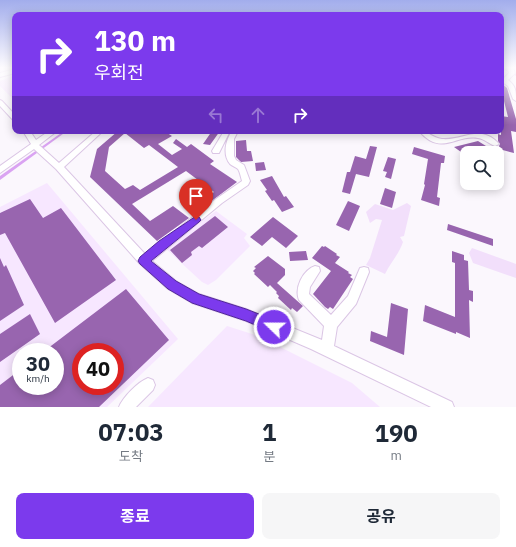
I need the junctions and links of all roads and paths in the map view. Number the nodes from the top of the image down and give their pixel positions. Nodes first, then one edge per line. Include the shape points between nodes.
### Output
1 (512, 87) edge
2 (516, 99) edge
3 (0, 102) edge
4 (12, 116) edge
5 (28, 134) edge
6 (51, 134) edge
7 (97, 134) edge
8 (225, 134) edge
9 (233, 134) edge
10 (427, 134) edge
11 (495, 144) dead end
12 (38, 147) junction
13 (216, 151) dead end
14 (59, 167) junction
15 (0, 170) edge
16 (144, 261) junction
17 (315, 271) dead end
18 (364, 272) dead end
19 (330, 324) junction
20 (327, 349) junction
21 (148, 385) dead end
22 (126, 407) edge
23 (447, 407) edge

1 - 2 street
3 - 4 street
5 - 12 street
6 - 12 street
7 - 14 street
8 - 13 street
9 - 16 street via 229,151 233,162 241,166 246,175 245,183
10 - 11 street via 438,141 472,135 490,139
12 - 14 street
12 - 15 street
14 - 16 street
16 - 20 street via 172,285 196,299 246,315
17 - 19 street via 304,285 303,296
18 - 19 street via 352,300
19 - 20 street
20 - 23 street
21 - 22 street

